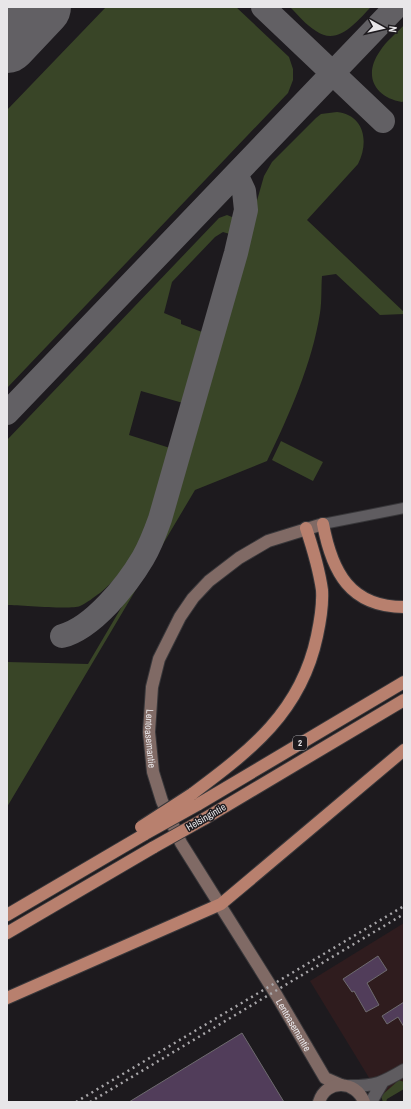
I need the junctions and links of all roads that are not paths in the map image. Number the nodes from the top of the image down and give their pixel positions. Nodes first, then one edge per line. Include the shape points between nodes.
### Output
1 (404, 508) edge
2 (323, 524) junction
3 (306, 528) junction
4 (404, 607) edge
5 (404, 682) edge
6 (404, 700) edge
7 (404, 750) edge
8 (194, 799) junction
9 (221, 904) junction
10 (7, 916) edge
11 (7, 934) edge
12 (7, 998) edge
13 (404, 1070) edge
14 (325, 1078) junction
15 (382, 1083) junction
16 (345, 1085) junction
17 (320, 1100) edge
18 (364, 1102) edge
19 (371, 1102) edge

1 - 2 street, Lentoasemantie
2 - 3 main road, Lentoasemantie
2 - 4 highway via 334,564 350,589 373,602
3 - 8 highway via 322,592 320,621 305,672 291,701 270,729
3 - 9 main road, Lentoasemantie via 268,541 239,558 209,581 189,604 169,636 159,658 152,687 149,711 150,752 162,801 181,844
5 - 8 highway, Helsingintie / 2
6 - 11 highway, Helsingintie / 2, bridge
7 - 9 highway
8 - 10 highway, Helsingintie / 2, bridge
9 - 12 highway
9 - 14 main road, Lentoasemantie
13 - 15 street
14 - 16 main road
14 - 17 main road
15 - 16 street via 371,1086
15 - 19 street
16 - 17 main road via 329,1088
16 - 18 main road via 358,1092

